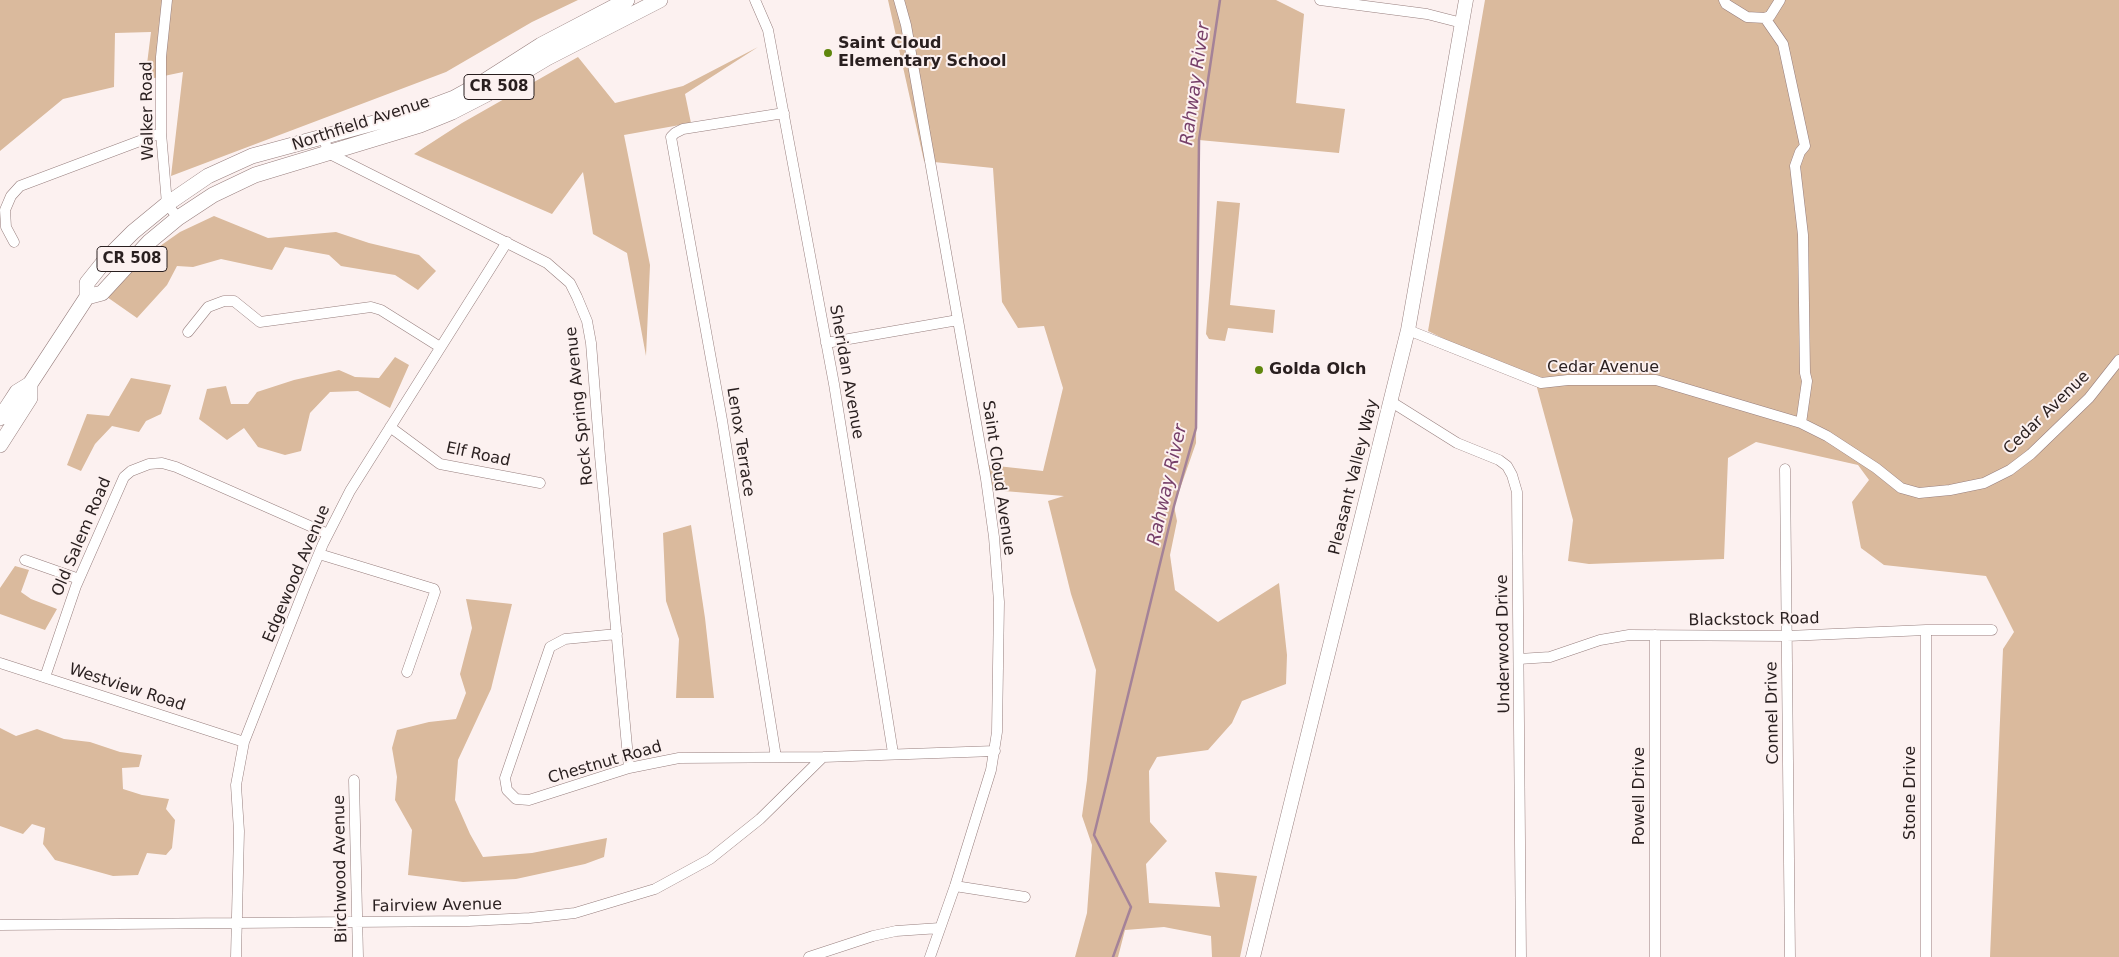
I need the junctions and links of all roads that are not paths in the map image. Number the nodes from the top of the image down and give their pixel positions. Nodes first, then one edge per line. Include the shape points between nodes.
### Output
1 (167, 0) edge
2 (627, 0) edge
3 (660, 0) edge
4 (755, 0) edge
5 (899, 0) edge
6 (1320, 0) edge
7 (1466, 0) edge
8 (1724, 0) edge
9 (1780, 0) edge
10 (1768, 22) junction
11 (1462, 23) junction
12 (784, 114) junction
13 (160, 132) junction
14 (324, 137) junction
15 (353, 145) junction
16 (328, 153) junction
17 (360, 168) junction
18 (167, 204) junction
19 (178, 218) junction
20 (14, 242) dead end
21 (507, 242) junction
22 (87, 297) junction
23 (958, 320) junction
24 (1408, 330) junction
25 (188, 332) dead end
26 (826, 343) junction
27 (440, 347) junction
28 (2119, 360) edge
29 (30, 384) junction
30 (1390, 401) junction
31 (0, 418) edge
32 (1801, 423) junction
33 (390, 427) junction
34 (0, 444) edge
35 (1785, 469) dead end
36 (540, 483) dead end
37 (328, 534) junction
38 (319, 554) junction
39 (25, 560) dead end
40 (78, 579) junction
41 (1926, 630) junction
42 (1992, 630) dead end
43 (617, 634) junction
44 (1655, 635) junction
45 (1787, 636) junction
46 (1519, 659) junction
47 (0, 663) edge
48 (407, 672) dead end
49 (45, 678) junction
50 (244, 742) junction
51 (995, 751) junction
52 (893, 753) junction
53 (776, 757) junction
54 (823, 757) junction
55 (629, 768) junction
56 (354, 780) dead end
57 (955, 886) junction
58 (1025, 898) dead end
59 (358, 922) junction
60 (237, 923) junction
61 (0, 925) edge
62 (940, 928) junction
63 (236, 957) edge
64 (358, 957) edge
65 (809, 957) edge
66 (930, 957) edge
67 (1253, 957) edge
68 (1521, 957) edge
69 (1656, 957) edge
70 (1790, 957) edge
71 (1926, 957) edge

1 - 13 street, Walker Road via 161,57
2 - 14 main road, Northfield Avenue / CR 508 via 541,45 454,98
3 - 15 main road, Northfield Avenue / CR 508 via 547,58 452,112
4 - 12 street, Sheridan Avenue via 768,30
5 - 23 street, Saint Cloud Avenue
6 - 11 street via 1427,14
7 - 11 main road, Pleasant Valley Way
8 - 10 street via 1747,17
9 - 10 street
10 - 32 street via 1783,44 1805,146 1795,166 1803,235 1807,381
11 - 24 main road, Pleasant Valley Way
12 - 26 street, Sheridan Avenue
12 - 53 street, Lenox Terrace via 683,129 671,137 722,420
13 - 18 street, Walker Road
13 - 20 street via 20,186 5,210 6,227
14 - 16 street
14 - 18 main road, Northfield Avenue / CR 508 via 252,156 208,176
15 - 16 main road, Northfield Avenue / CR 508
15 - 17 street via 353,158
16 - 17 street, Rock Spring Avenue
16 - 19 main road, Northfield Avenue / CR 508 via 255,175 213,195
17 - 21 street, Rock Spring Avenue
18 - 19 street
18 - 22 main road, Northfield Avenue / CR 508 via 107,258 87,282
19 - 22 main road, Northfield Avenue / CR 508 via 149,242 102,293
21 - 27 street, Edgewood Avenue
21 - 43 street, Rock Spring Avenue via 547,263 570,283 587,321
22 - 29 main road, Northfield Avenue / CR 508
23 - 26 street
23 - 51 street, Saint Cloud Avenue via 986,480 997,574
24 - 30 main road, Pleasant Valley Way
24 - 32 street, Cedar Avenue via 1541,383 1656,380
25 - 27 street via 208,307 224,301 234,301 260,322 371,307
26 - 52 street, Sheridan Avenue
27 - 33 street, Edgewood Avenue
28 - 32 street, Cedar Avenue via 2089,398 2031,454 2010,470 1984,483 1950,490 1919,493 1901,488 1876,468
29 - 31 main road, Northfield Avenue / CR 508 via 17,392
29 - 34 main road, Northfield Avenue / CR 508 via 30,398
30 - 46 street, Underwood Drive via 1457,443 1499,460 1512,475 1517,492
30 - 67 main road, Pleasant Valley Way
33 - 36 street, Elf Road via 440,464
33 - 37 street, Edgewood Avenue via 350,491
35 - 45 street, Connel Drive
37 - 38 street, Edgewood Avenue
37 - 40 street, Old Salem Road via 176,467 149,464 124,477
38 - 48 street via 434,589
38 - 50 street, Edgewood Avenue
39 - 40 street
40 - 49 street, Old Salem Road
41 - 42 street, Blackstock Road
41 - 45 street, Blackstock Road
41 - 71 street, Stone Drive
43 - 55 street, Rock Spring Avenue
43 - 55 street, Chestnut Road via 565,639 550,647 505,784 516,799 529,800
44 - 45 street, Blackstock Road
44 - 46 street, Blackstock Road via 1613,637 1550,657
44 - 69 street, Powell Drive
45 - 70 street, Connel Drive
46 - 68 street, Underwood Drive
47 - 49 street, Westview Road
49 - 50 street, Westview Road
50 - 60 street, Edgewood Avenue via 236,785
51 - 52 street, Chestnut Road
51 - 57 street, Saint Cloud Avenue
52 - 54 street, Chestnut Road
53 - 54 street, Chestnut Road
53 - 55 street, Chestnut Road via 679,758
54 - 59 street, Fairview Avenue via 730,844 710,859 655,889 592,909 530,918
56 - 59 street, Birchwood Avenue
57 - 58 street
57 - 62 street, Saint Cloud Avenue
59 - 60 street, Fairview Avenue
59 - 64 street, Birchwood Avenue
60 - 61 street, Fairview Avenue
60 - 63 street, Edgewood Avenue
62 - 65 street via 873,936
62 - 66 street, Saint Cloud Avenue

